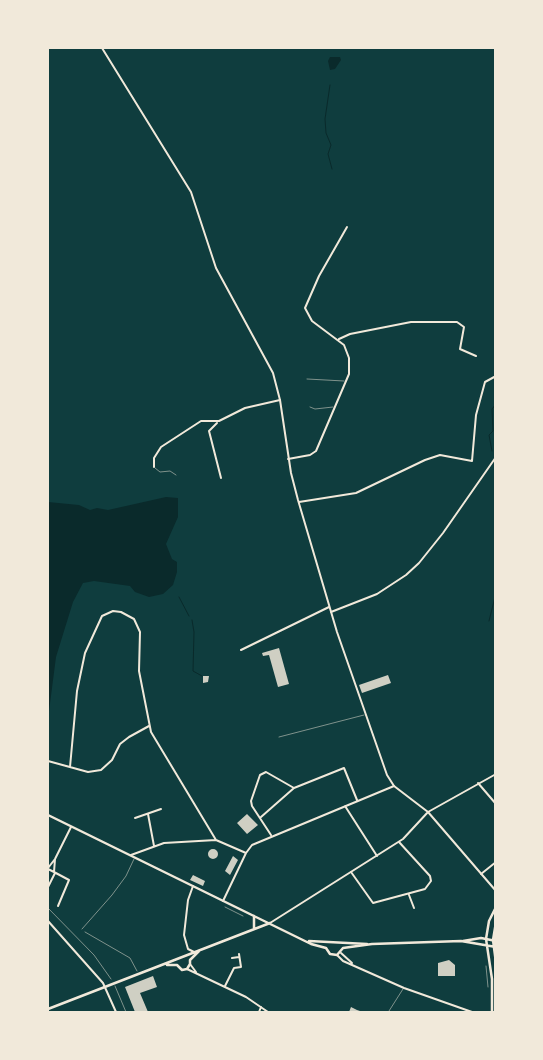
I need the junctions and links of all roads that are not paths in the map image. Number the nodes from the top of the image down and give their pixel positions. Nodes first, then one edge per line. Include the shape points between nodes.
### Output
1 (102, 48) edge
2 (347, 227) dead end
3 (339, 339) junction
4 (476, 356) dead end
5 (496, 376) edge
6 (307, 378) dead end
7 (346, 381) junction
8 (280, 400) junction
9 (310, 407) dead end
10 (335, 408) junction
11 (217, 423) dead end
12 (496, 457) edge
13 (288, 458) junction
14 (154, 467) joint
15 (176, 475) dead end
16 (221, 478) dead end
17 (299, 502) junction
18 (329, 607) junction
19 (331, 612) junction
20 (241, 650) dead end
21 (366, 715) junction
22 (149, 726) junction
23 (279, 737) dead end
24 (48, 762) edge
25 (70, 767) junction
26 (496, 774) edge
27 (478, 784) junction
28 (394, 786) junction
29 (294, 788) junction
30 (358, 800) junction
31 (496, 804) edge
32 (345, 806) junction
33 (160, 809) dead end
34 (428, 812) junction
35 (148, 814) junction
36 (48, 815) edge
37 (261, 817) junction
38 (135, 818) dead end
39 (71, 827) junction
40 (272, 836) junction
41 (216, 840) junction
42 (400, 842) junction
43 (154, 846) junction
44 (246, 853) junction
45 (130, 855) junction
46 (377, 856) junction
47 (135, 858) junction
48 (55, 859) junction
49 (496, 862) edge
50 (48, 868) edge
51 (54, 872) junction
52 (351, 872) junction
53 (481, 874) junction
54 (193, 886) junction
55 (48, 887) edge
56 (496, 891) edge
57 (409, 895) junction
58 (223, 901) junction
59 (58, 906) dead end
60 (496, 907) edge
61 (414, 908) dead end
62 (254, 916) junction
63 (48, 922) edge
64 (496, 922) edge
65 (270, 923) junction
66 (82, 929) road end
67 (254, 929) junction
68 (486, 938) junction
69 (307, 941) junction
70 (461, 941) junction
71 (494, 941) edge
72 (329, 943) junction
73 (340, 943) junction
74 (372, 944) junction
75 (487, 946) junction
76 (494, 947) edge
77 (326, 948) junction
78 (343, 948) junction
79 (201, 950) junction
80 (194, 952) junction
81 (341, 953) junction
82 (337, 955) junction
83 (185, 956) junction
84 (232, 958) dead end
85 (177, 960) junction
86 (190, 960) junction
87 (496, 963) edge
88 (190, 964) junction
89 (354, 964) junction
90 (163, 965) junction
91 (177, 965) junction
92 (246, 966) dead end
93 (241, 967) junction
94 (187, 969) junction
95 (196, 972) junction
96 (226, 986) junction
97 (108, 987) junction
98 (404, 988) junction
99 (261, 1007) junction
100 (48, 1009) edge
101 (116, 1012) edge
102 (259, 1012) edge
103 (268, 1012) edge
104 (388, 1012) edge
105 (472, 1012) edge
106 (492, 1012) edge

1 - 8 street via 191,192 216,268 266,359
2 - 3 street via 318,276 305,308 312,321
3 - 4 street via 411,322 457,322 464,326 460,350
3 - 7 street via 349,358
5 - 17 street via 485,382 476,415 472,461 440,455 356,493
6 - 7 lane
7 - 10 street
8 - 13 street
8 - 14 street via 245,408 219,421 201,421 161,447 154,458
9 - 10 lane
10 - 13 street via 316,451 310,456
11 - 16 street via 209,431
12 - 19 street via 418,563 376,594
13 - 17 street
14 - 15 lane via 160,472 170,471
17 - 18 street
18 - 19 street
18 - 20 street
19 - 21 street
21 - 23 lane
21 - 28 street
22 - 25 street via 120,744 112,760 101,770 88,772
22 - 25 street via 139,671 139,628 130,616 109,612 99,620 85,652 77,691
22 - 41 street
24 - 25 street
26 - 27 street
27 - 31 street
27 - 34 street
28 - 30 street
28 - 34 street
29 - 30 street via 344,768
29 - 37 street
29 - 37 street via 270,773 262,772 251,801
30 - 32 street
32 - 40 street
32 - 46 street
33 - 35 street
34 - 42 street
34 - 53 street
35 - 38 street
35 - 43 street
36 - 39 main road
37 - 40 street
39 - 45 main road
39 - 48 street
40 - 44 street via 252,845
41 - 43 street
41 - 44 street
42 - 46 street
42 - 57 street via 430,876 425,889
43 - 45 street
44 - 58 street
45 - 47 main road
46 - 52 street
47 - 54 main road
47 - 66 lane via 117,889
48 - 50 street
48 - 51 street
49 - 53 street
50 - 51 street
51 - 55 street
51 - 59 street via 69,880
52 - 57 street via 373,903
52 - 65 street
53 - 56 street
54 - 58 main road
54 - 80 street via 184,932 188,949
57 - 61 street
58 - 62 main road
60 - 68 main road
62 - 65 main road
62 - 67 main road
63 - 97 street
64 - 71 main road
65 - 67 main road
65 - 69 main road
67 - 79 main road
68 - 70 main road
68 - 71 main road
68 - 75 main road
69 - 72 main road
69 - 77 main road
70 - 74 main road
70 - 75 main road
71 - 76 main road
72 - 73 main road
72 - 77 main road
73 - 74 main road
73 - 78 main road
74 - 78 main road
75 - 76 main road
75 - 106 main road
76 - 87 main road
77 - 82 main road via 330,954
78 - 81 main road
79 - 80 main road
79 - 86 main road
80 - 83 main road
81 - 82 main road
81 - 89 street
82 - 89 street
83 - 85 main road
83 - 86 main road
84 - 93 street via 239,956
85 - 90 main road
85 - 91 main road
86 - 88 main road
88 - 94 main road
88 - 95 street
89 - 98 street
90 - 91 main road
90 - 97 main road
91 - 94 main road via 182,970
92 - 93 street
93 - 96 street via 234,968
94 - 95 street
95 - 96 street
96 - 99 street
97 - 100 main road
97 - 101 street
98 - 104 lane
98 - 105 street
99 - 102 street
99 - 103 street

